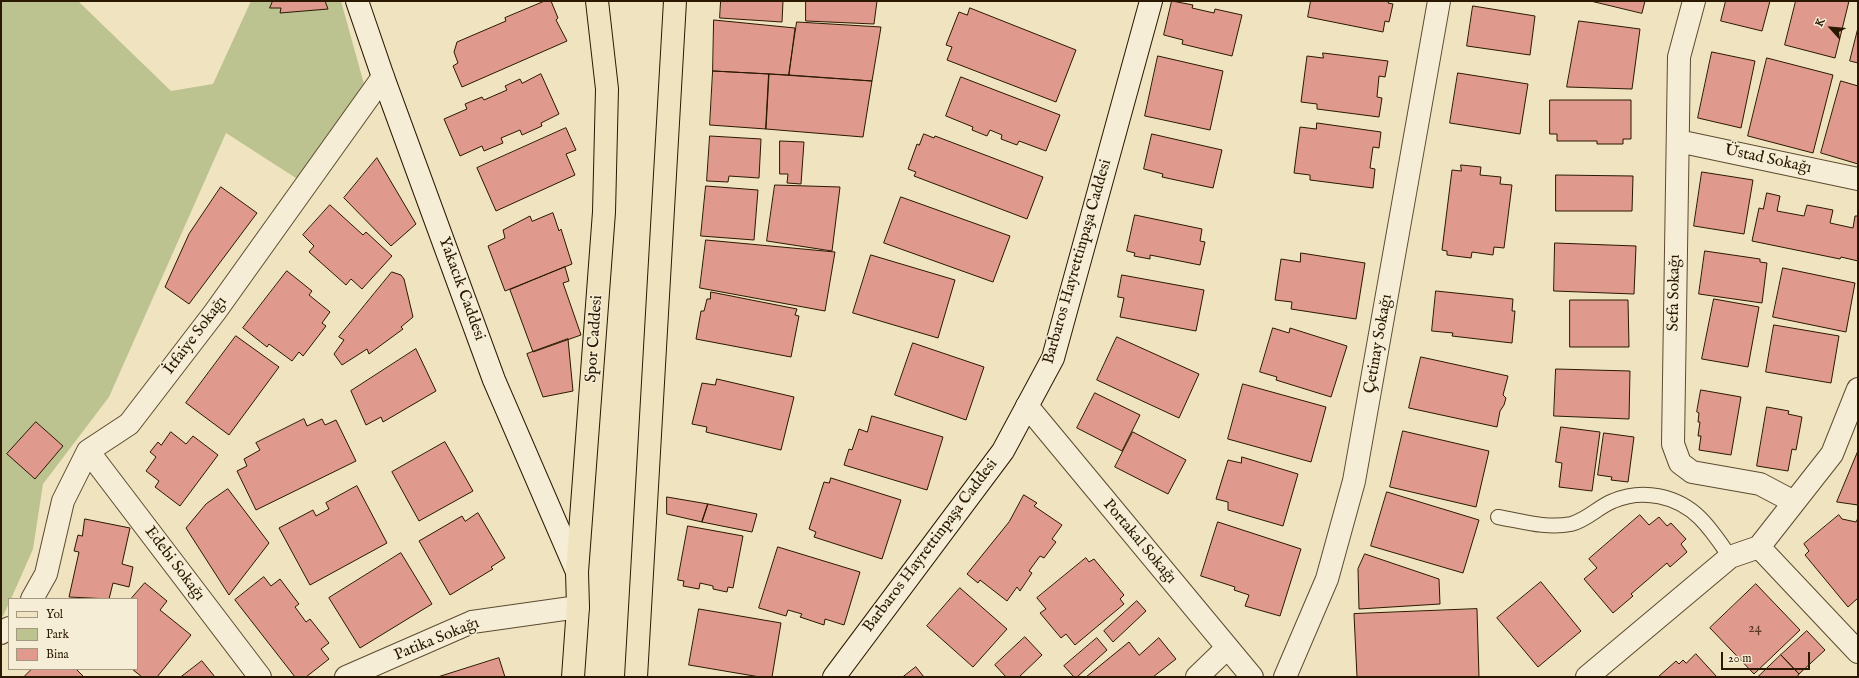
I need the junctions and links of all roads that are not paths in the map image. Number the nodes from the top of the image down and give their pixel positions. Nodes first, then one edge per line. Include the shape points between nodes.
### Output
1 (358, 1) edge
2 (597, 1) edge
3 (675, 1) edge
4 (1151, 1) edge
5 (1439, 1) edge
6 (1694, 1) edge
7 (383, 77) junction
8 (1678, 141) junction
9 (1858, 179) edge
10 (1858, 389) edge
11 (1027, 406) junction
12 (88, 451) junction
13 (1794, 502) junction
14 (1498, 517) dead end
15 (1759, 547) junction
16 (1730, 557) junction
17 (577, 572) junction
18 (33, 598) edge
19 (578, 607) junction
20 (1227, 648) junction
21 (1858, 652) edge
22 (260, 677) edge
23 (346, 677) edge
24 (573, 677) edge
25 (636, 677) edge
26 (834, 677) edge
27 (1197, 677) edge
28 (1252, 677) edge
29 (1285, 677) edge
30 (1587, 677) edge

1 - 7 street, Yakacık Caddesi
2 - 17 main road, Spor Caddesi via 608,89 604,212
3 - 25 main road
4 - 11 street, Barbaros Hayrettinpaşa Caddesi via 1053,358
5 - 29 street, Çetinay Sokağı via 1354,480 1327,579
6 - 8 street, Sefa Sokağı via 1679,56
7 - 12 street, İtfaiye Sokağı via 215,312 129,424
7 - 17 street, Yakacık Caddesi via 494,380
8 - 9 street, Üstad Sokağı
8 - 13 street, Sefa Sokağı via 1672,444 1680,463 1692,472 1760,484
10 - 13 street via 1832,454
11 - 20 street, Portakal Sokağı
11 - 26 street, Barbaros Hayrettinpaşa Caddesi via 1003,451
12 - 18 street via 63,501 46,574
12 - 22 street, Edebi Sokağı
13 - 15 street
14 - 16 lane via 1545,525 1571,524 1621,497 1646,494 1665,498 1692,511 1714,534
15 - 16 street
15 - 21 street
16 - 30 street
17 - 19 main road, Spor Caddesi
19 - 23 street, Patika Sokağı via 472,622
19 - 24 main road, Spor Caddesi
20 - 27 street
20 - 28 street, Portakal Sokağı

